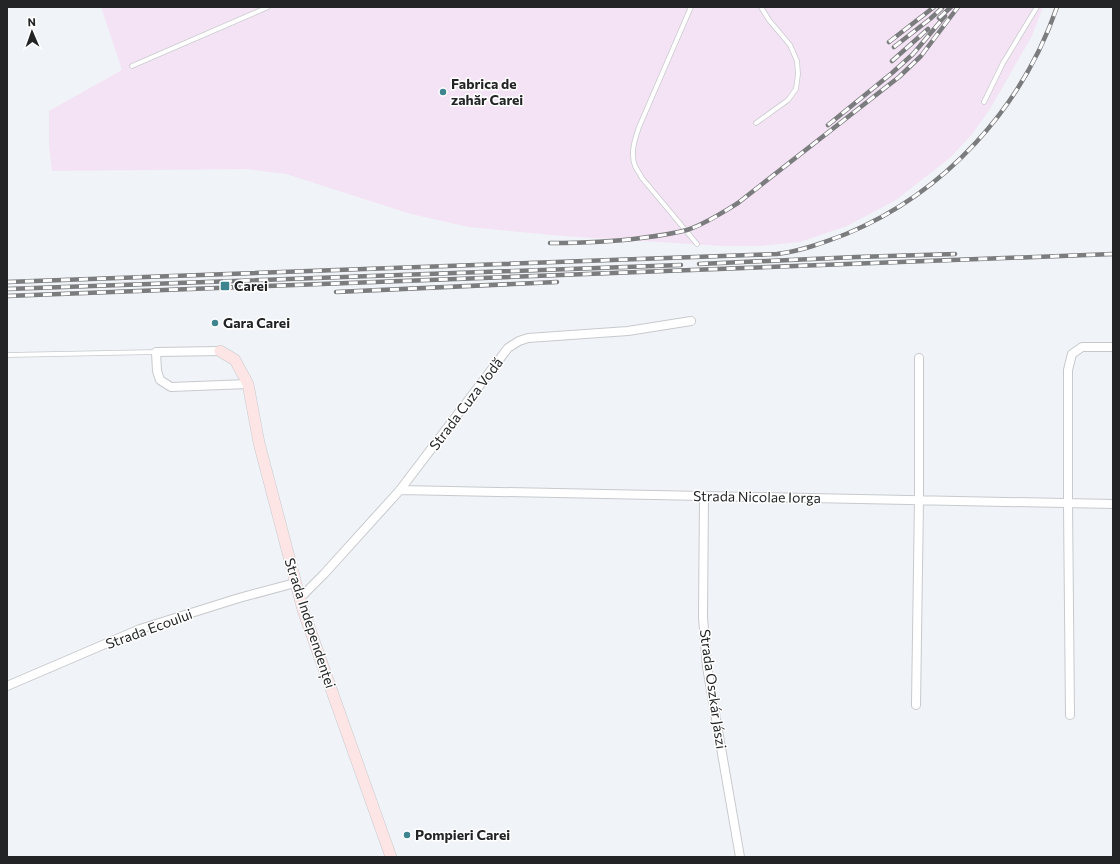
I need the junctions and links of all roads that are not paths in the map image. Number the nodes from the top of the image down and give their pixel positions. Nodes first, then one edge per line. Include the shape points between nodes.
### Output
1 (268, 7) edge
2 (691, 7) edge
3 (762, 7) edge
4 (1037, 7) edge
5 (132, 66) dead end
6 (984, 102) dead end
7 (756, 123) dead end
8 (696, 244) dead end
9 (691, 321) dead end
10 (1113, 347) edge
11 (156, 352) junction
12 (220, 352) joint
13 (7, 356) edge
14 (919, 358) dead end
15 (248, 384) junction
16 (400, 490) junction
17 (704, 496) junction
18 (919, 500) junction
19 (1068, 504) junction
20 (1113, 504) edge
21 (295, 583) junction
22 (300, 599) junction
23 (7, 686) edge
24 (916, 704) dead end
25 (1070, 715) dead end
26 (390, 857) edge
27 (740, 857) edge

1 - 5 lane
2 - 8 lane via 639,127 634,159 642,178
3 - 7 lane via 769,20 790,45 797,61 798,74 796,89 788,100
4 - 6 lane via 1003,63
9 - 16 street, Strada Cuza Vodă via 628,331 528,338 519,341 508,348
10 - 19 street via 1082,347 1072,354 1068,370
11 - 12 street, Strada Independenței
11 - 13 lane, Strada Independenței
11 - 15 street via 160,380 172,387
12 - 15 street, Strada Independenței via 235,360
14 - 18 street
15 - 21 street, Strada Independenței via 259,443
16 - 17 street, Strada Nicolae Iorga
16 - 22 street, Strada Cuza Vodă
17 - 18 street, Strada Nicolae Iorga
17 - 27 street, Strada Oszkár Jászi via 704,617 707,667
18 - 19 street, Strada Nicolae Iorga
18 - 24 street
19 - 20 street, Strada Nicolae Iorga
19 - 25 street
21 - 22 street, Strada Independenței
21 - 23 street, Strada Ecoului via 140,629
22 - 26 street, Strada Independenței

